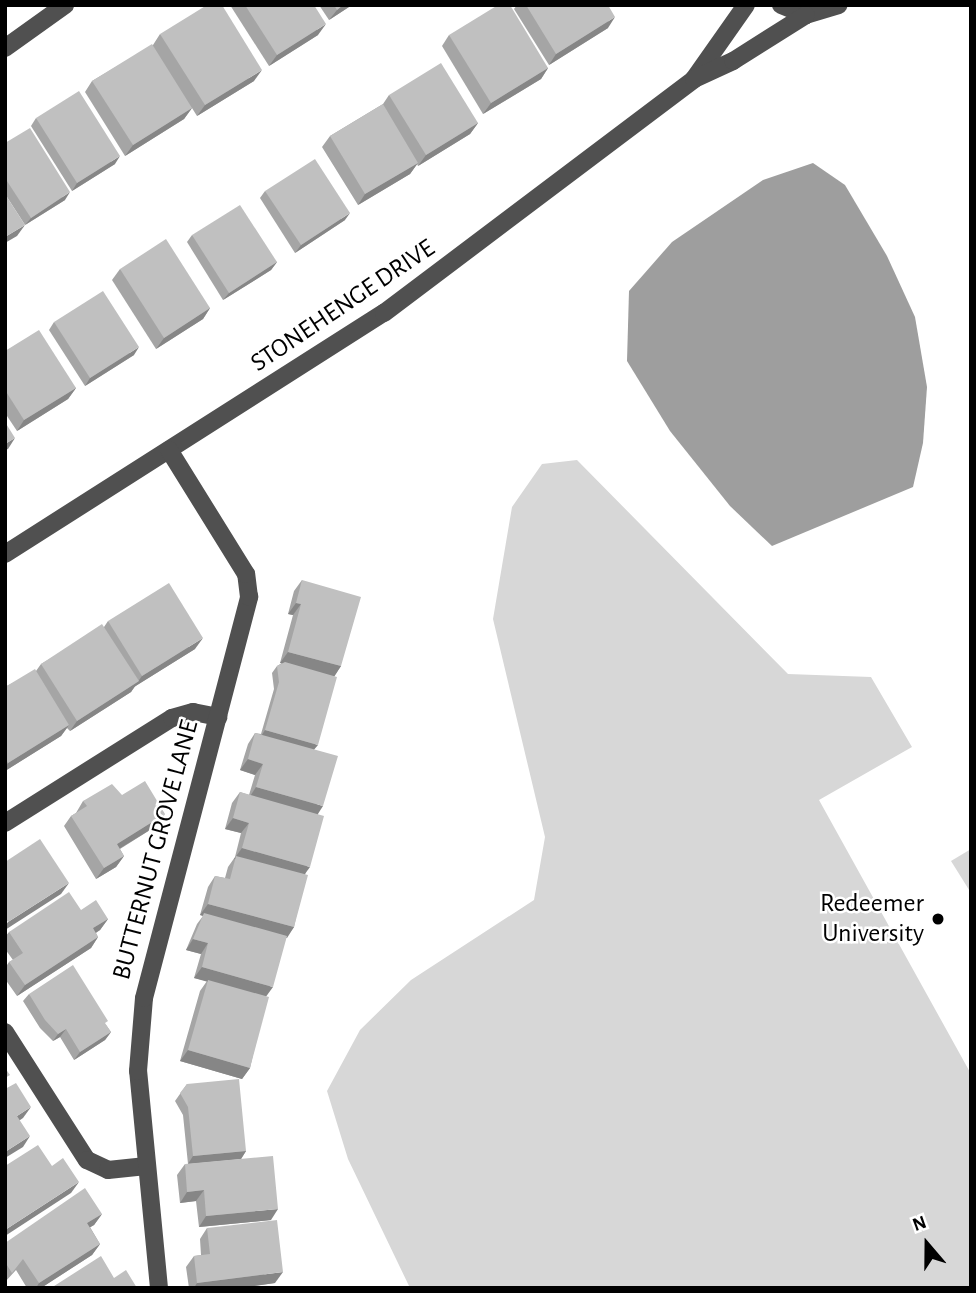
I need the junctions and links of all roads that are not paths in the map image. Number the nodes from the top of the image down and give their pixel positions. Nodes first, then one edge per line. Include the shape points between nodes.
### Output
1 (65, 5) edge
2 (746, 5) edge
3 (781, 5) edge
4 (839, 5) edge
5 (806, 15) junction
6 (5, 48) edge
7 (694, 79) junction
8 (169, 450) junction
9 (5, 554) edge
10 (219, 717) junction
11 (5, 823) edge
12 (5, 1032) edge
13 (144, 1166) junction
14 (159, 1288) edge

1 - 6 street
2 - 7 street, STONEHENGE DRIVE
3 - 5 street
4 - 5 street, STONEHENGE DRIVE
5 - 7 street, STONEHENGE DRIVE via 733,61
7 - 8 street, STONEHENGE DRIVE via 384,313
8 - 9 street, STONEHENGE DRIVE
8 - 10 street, BUTTERNUT GROVE LANE via 246,574 247,612
10 - 11 street via 193,712 172,718
10 - 13 street, BUTTERNUT GROVE LANE via 144,998 138,1071
12 - 13 street via 87,1160 108,1170
13 - 14 street, BUTTERNUT GROVE LANE

